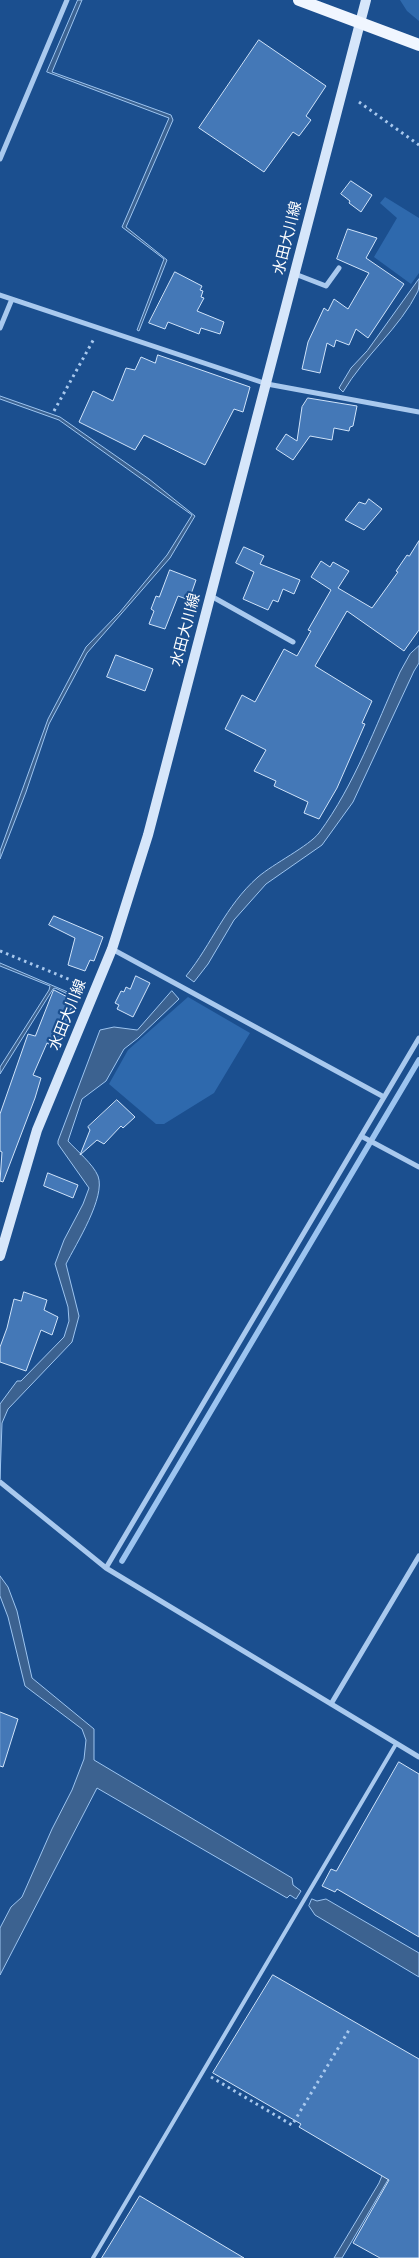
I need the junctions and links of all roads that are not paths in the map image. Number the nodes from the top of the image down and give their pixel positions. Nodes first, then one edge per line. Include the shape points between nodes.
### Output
1 (67, 0) edge
2 (299, 0) edge
3 (366, 0) edge
4 (360, 23) junction
5 (419, 44) edge
6 (0, 159) edge
7 (338, 268) dead end
8 (295, 274) junction
9 (0, 295) edge
10 (12, 299) junction
11 (0, 328) edge
12 (267, 384) junction
13 (419, 412) edge
14 (211, 596) junction
15 (293, 642) dead end
16 (112, 949) junction
17 (419, 1038) edge
18 (384, 1097) junction
19 (361, 1136) junction
20 (419, 1167) edge
21 (0, 1256) edge
22 (0, 1482) edge
23 (419, 1556) edge
24 (106, 1568) junction
25 (331, 1704) junction
26 (396, 1744) junction
27 (419, 1757) edge
28 (93, 2258) edge

1 - 6 street
2 - 4 main road
3 - 4 main road, 水田大川線
4 - 5 main road
4 - 8 main road, 水田大川線
7 - 8 street via 326,286
8 - 12 main road, 水田大川線
9 - 10 street
10 - 11 street
10 - 12 street
12 - 13 street
12 - 14 main road, 水田大川線
14 - 15 street
14 - 16 main road, 水田大川線 via 148,835
16 - 18 street
16 - 21 main road, 水田大川線 via 37,1130
17 - 18 street
18 - 19 street
19 - 20 street
19 - 24 street
22 - 24 street
23 - 25 street
24 - 25 street
25 - 26 street
26 - 27 street
26 - 28 lane

